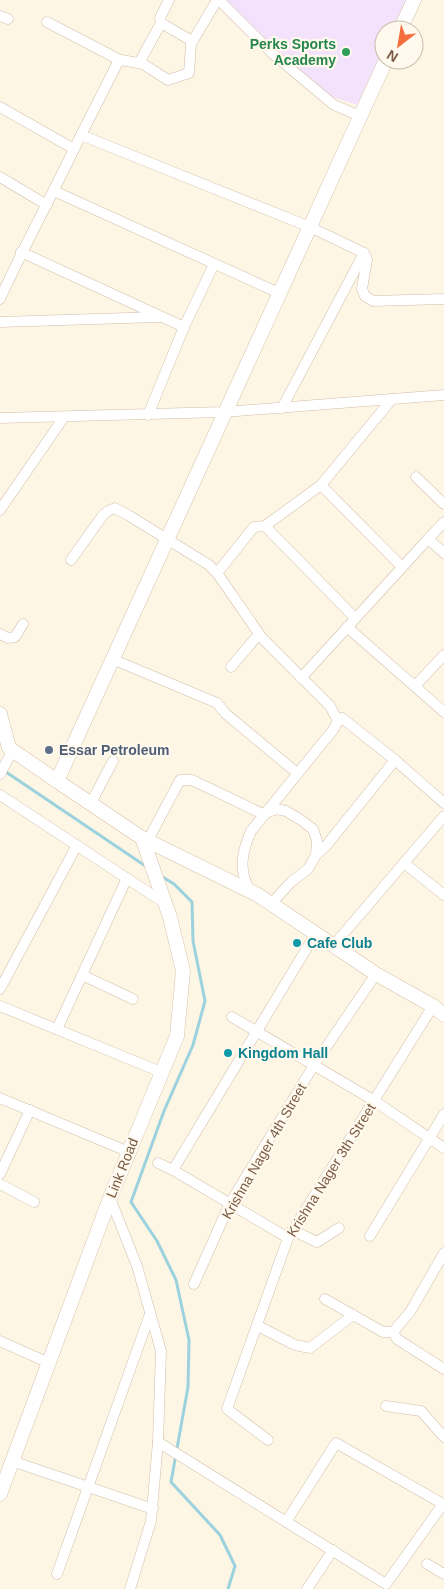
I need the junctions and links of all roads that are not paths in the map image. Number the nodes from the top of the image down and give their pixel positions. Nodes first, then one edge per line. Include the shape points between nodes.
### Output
1 (169, 0) edge
2 (218, 0) edge
3 (414, 0) edge
4 (405, 20) edge
5 (47, 22) dead end
6 (162, 24) junction
7 (192, 42) junction
8 (116, 60) junction
9 (139, 63) junction
10 (381, 70) edge
11 (0, 107) edge
12 (360, 116) junction
13 (82, 135) junction
14 (74, 149) junction
15 (0, 177) edge
16 (54, 192) junction
17 (47, 205) junction
18 (310, 227) junction
19 (21, 252) junction
20 (364, 253) junction
21 (214, 264) junction
22 (279, 294) junction
23 (0, 299) edge
24 (444, 299) edge
25 (162, 317) junction
26 (0, 322) edge
27 (184, 327) junction
28 (444, 394) edge
29 (392, 399) junction
30 (282, 408) junction
31 (224, 412) junction
32 (148, 414) junction
33 (64, 417) junction
34 (0, 418) edge
35 (416, 477) dead end
36 (321, 485) junction
37 (444, 504) edge
38 (0, 510) edge
39 (444, 522) edge
40 (264, 526) junction
41 (428, 539) junction
42 (166, 540) junction
43 (444, 553) edge
44 (71, 560) dead end
45 (402, 568) junction
46 (218, 572) junction
47 (355, 618) junction
48 (24, 624) dead end
49 (348, 627) junction
50 (0, 634) edge
51 (259, 634) junction
52 (444, 656) edge
53 (112, 659) junction
54 (231, 666) dead end
55 (301, 678) junction
56 (415, 686) junction
57 (444, 712) edge
58 (0, 714) edge
59 (338, 720) junction
60 (7, 747) edge
61 (395, 760) junction
62 (113, 761) dead end
63 (297, 773) junction
64 (0, 774) edge
65 (57, 780) junction
66 (0, 795) edge
67 (91, 803) junction
68 (444, 803) edge
69 (263, 814) junction
70 (444, 816) edge
71 (146, 843) junction
72 (77, 845) junction
73 (316, 855) junction
74 (404, 863) junction
75 (127, 878) junction
76 (250, 891) junction
77 (444, 896) edge
78 (164, 897) junction
79 (271, 904) junction
80 (316, 934) junction
81 (333, 946) junction
82 (376, 974) junction
83 (82, 975) junction
84 (0, 989) edge
85 (133, 999) dead end
86 (0, 1006) edge
87 (433, 1006) junction
88 (444, 1015) edge
89 (232, 1017) dead end
90 (57, 1029) junction
91 (257, 1031) junction
92 (314, 1065) junction
93 (161, 1072) junction
94 (0, 1098) edge
95 (373, 1100) junction
96 (30, 1110) junction
97 (444, 1114) edge
98 (429, 1138) junction
99 (444, 1148) edge
100 (129, 1152) junction
101 (158, 1163) dead end
102 (173, 1170) junction
103 (0, 1174) edge
104 (0, 1184) edge
105 (110, 1198) junction
106 (34, 1202) dead end
107 (230, 1203) junction
108 (339, 1228) dead end
109 (290, 1234) junction
110 (370, 1236) dead end
111 (444, 1252) edge
112 (194, 1284) dead end
113 (325, 1299) dead end
114 (150, 1314) junction
115 (353, 1315) junction
116 (258, 1326) junction
117 (394, 1332) junction
118 (0, 1341) edge
119 (48, 1363) junction
120 (444, 1369) edge
121 (386, 1406) dead end
122 (444, 1437) edge
123 (268, 1440) dead end
124 (158, 1442) junction
125 (12, 1461) junction
126 (88, 1488) junction
127 (0, 1494) edge
128 (153, 1509) junction
129 (286, 1522) junction
130 (333, 1550) junction
131 (428, 1564) dead end
132 (57, 1574) dead end
133 (444, 1574) edge
134 (130, 1589) edge
135 (307, 1589) edge

1 - 6 street via 160,18
2 - 7 street
2 - 12 street via 273,54 334,105
3 - 4 street
5 - 8 street
6 - 7 street
6 - 9 street
7 - 9 street via 188,73 168,80
8 - 9 street
8 - 13 street via 118,62
10 - 12 street
11 - 14 street
12 - 18 street
13 - 14 street
13 - 18 street
14 - 16 street
15 - 17 street
16 - 17 street
16 - 21 street
17 - 19 street
18 - 20 street
18 - 22 street
19 - 23 street
19 - 25 street
20 - 24 street via 367,259 362,289 365,296 373,301
20 - 30 street
21 - 22 street
21 - 27 street
22 - 31 street
25 - 26 street
25 - 27 street
27 - 32 street
28 - 29 street
29 - 30 street
29 - 36 street
30 - 31 street
31 - 32 street
31 - 42 street
32 - 33 street
33 - 34 street
33 - 38 street
35 - 37 street
36 - 40 street
36 - 45 street
39 - 41 street
40 - 46 street via 254,527
40 - 47 street
41 - 43 street
41 - 45 street
42 - 44 street via 115,508 103,516
42 - 46 street
42 - 53 street
45 - 47 street
46 - 51 street
47 - 49 street
48 - 50 street via 15,637
49 - 55 street
49 - 56 street
51 - 54 street
51 - 55 street
52 - 56 street
53 - 63 street via 217,703
53 - 65 street
55 - 59 street via 330,706
56 - 57 street
58 - 60 street
59 - 61 street via 342,718
59 - 63 street
60 - 64 street
60 - 65 street
61 - 68 street
61 - 73 street
62 - 67 street
63 - 69 street
65 - 67 street
66 - 72 street
67 - 71 street
69 - 71 street via 192,780 180,780
69 - 73 street via 276,808 286,811 313,829 317,841
69 - 76 street via 243,849 242,869
70 - 74 street
71 - 76 street
71 - 78 street, Link Road
72 - 75 street
72 - 84 street
73 - 79 street via 308,869
74 - 77 street
74 - 81 street
75 - 78 street
75 - 83 street
76 - 79 street
78 - 93 street, Link Road via 183,971 177,1036
79 - 80 street
80 - 81 street
80 - 91 street
81 - 82 street
82 - 87 street
82 - 92 street, Krishna Nager 4th Street
83 - 85 street
83 - 90 street
86 - 90 street
87 - 88 street
87 - 95 street, Krishna Nager 3th Street
89 - 91 street
90 - 93 street
91 - 92 street
91 - 102 street
92 - 95 street
92 - 107 street, Krishna Nager 4th Street
93 - 100 street, Link Road
94 - 96 street
95 - 98 street
95 - 109 street, Krishna Nager 3th Street
96 - 100 street
96 - 103 street
97 - 98 street
98 - 99 street
98 - 110 street
100 - 105 street, Link Road
101 - 102 street
102 - 107 street
104 - 106 street
105 - 114 street via 137,1266
105 - 119 street, Link Road
107 - 109 street
107 - 112 street, Krishna Nager 4th Street
108 - 109 street via 317,1242
109 - 116 street, Krishna Nager 3th Street
111 - 117 street via 410,1312
113 - 115 street
114 - 124 street via 161,1351
114 - 126 street
115 - 116 street via 310,1348
115 - 117 street via 383,1332
116 - 123 street, Krishna Nager 3th Street via 227,1409
117 - 120 street via 396,1339
118 - 119 street
119 - 125 street, Link Road
121 - 122 street via 421,1411
124 - 128 street
124 - 129 street
125 - 126 street
125 - 127 street, Link Road
126 - 128 street
126 - 132 street
128 - 134 street
129 - 130 street
129 - 130 street via 336,1442 443,1504 386,1584
130 - 135 street
131 - 133 street

